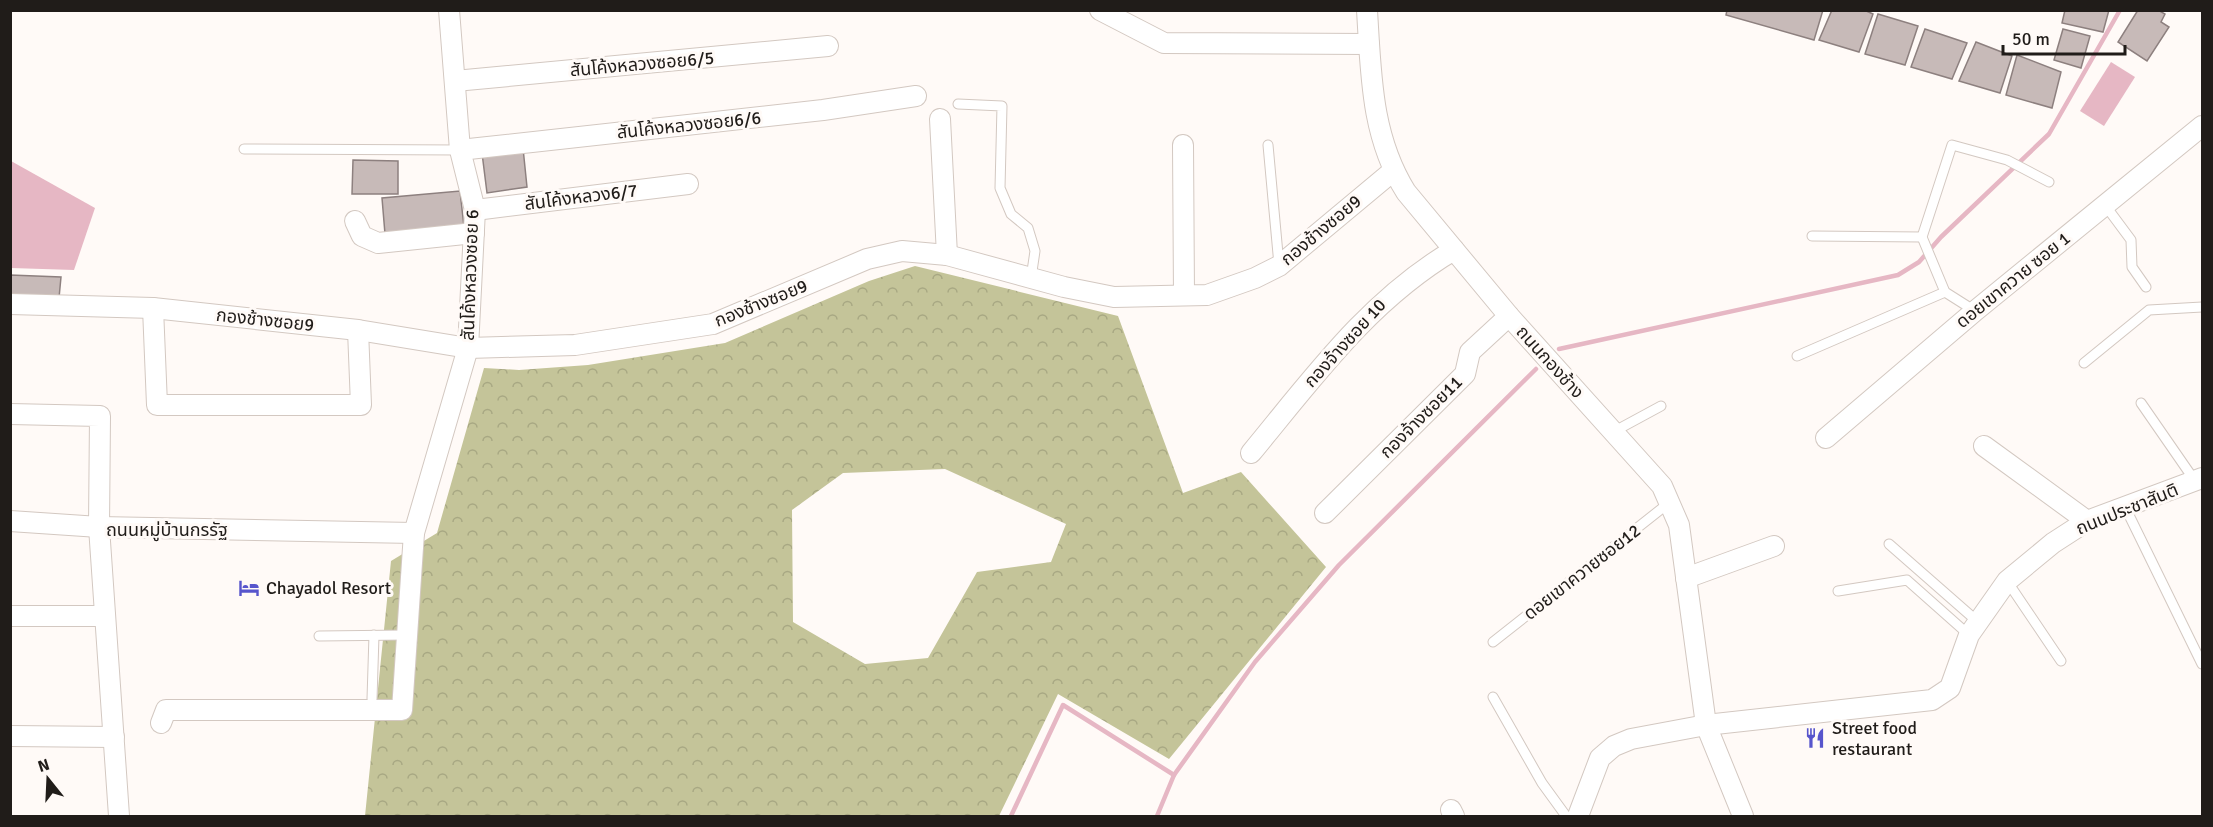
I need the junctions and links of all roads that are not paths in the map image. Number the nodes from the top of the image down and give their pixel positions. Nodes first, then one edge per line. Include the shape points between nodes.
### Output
1 (449, 10) edge
2 (1100, 10) edge
3 (1367, 10) edge
4 (1369, 44) junction
5 (828, 46) dead end
6 (455, 81) junction
7 (916, 96) dead end
8 (958, 104) dead end
9 (940, 119) dead end
10 (2202, 126) edge
11 (1268, 144) dead end
12 (1183, 145) dead end
13 (244, 149) dead end
14 (460, 150) junction
15 (1393, 171) junction
16 (2049, 182) dead end
17 (688, 184) dead end
18 (2105, 205) junction
19 (475, 210) junction
20 (355, 221) dead end
21 (474, 233) junction
22 (1812, 236) dead end
23 (1922, 237) junction
24 (1454, 250) junction
25 (947, 255) junction
26 (1279, 266) junction
27 (1031, 278) junction
28 (2146, 287) dead end
29 (1945, 292) junction
30 (1184, 295) junction
31 (10, 304) edge
32 (2202, 307) edge
33 (153, 308) junction
34 (1975, 311) junction
35 (1509, 316) junction
36 (358, 330) junction
37 (468, 348) junction
38 (1797, 356) dead end
39 (2084, 363) dead end
40 (2141, 403) dead end
41 (1661, 406) dead end
42 (10, 414) edge
43 (1613, 432) junction
44 (1826, 438) dead end
45 (1984, 446) dead end
46 (1251, 453) dead end
47 (2199, 479) edge
48 (1671, 502) junction
49 (2126, 508) junction
50 (1325, 513) dead end
51 (10, 521) edge
52 (2087, 521) junction
53 (99, 527) junction
54 (414, 533) junction
55 (1889, 544) dead end
56 (1774, 546) dead end
57 (1686, 578) junction
58 (2007, 581) junction
59 (1838, 591) dead end
60 (10, 616) edge
61 (105, 616) junction
62 (1974, 628) junction
63 (374, 635) junction
64 (407, 635) junction
65 (319, 636) dead end
66 (1493, 642) dead end
67 (2061, 661) dead end
68 (2202, 664) edge
69 (1493, 697) dead end
70 (372, 699) dead end
71 (161, 723) dead end
72 (1707, 725) junction
73 (10, 736) edge
74 (114, 737) junction
75 (120, 816) edge
76 (1566, 816) edge
77 (1578, 816) edge
78 (1743, 816) edge

1 - 6 street, สันโค้งหลวงซอย 6
2 - 4 street via 1164,43
3 - 4 street, ถนนกองช้าง
4 - 15 street, ถนนกองช้าง via 1374,111
5 - 6 street, สันโค้งหลวงซอย6/5
6 - 14 street, สันโค้งหลวงซอย 6
7 - 14 street, สันโค้งหลวงซอย6/6
8 - 27 lane via 1002,106 1000,188 1011,214 1028,228 1035,251
9 - 25 street
10 - 18 street, ดอยเขาควาย ซอย 1
11 - 26 lane
12 - 30 street
13 - 14 lane
14 - 19 street, สันโค้งหลวงซอย 6
15 - 24 street, ถนนกองช้าง
15 - 26 street, กองช้างซอย9
16 - 23 lane via 2007,160 1952,146
17 - 19 street, สันโค้งหลวง6/7
18 - 28 lane via 2131,240 2132,267
18 - 34 street, ดอยเขาควาย ซอย 1
19 - 21 street, สันโค้งหลวงซอย 6
20 - 21 street via 362,236 378,243
21 - 37 street, สันโค้งหลวงซอย 6
22 - 23 lane
23 - 29 lane
24 - 35 street, ถนนกองช้าง
24 - 46 street, กองจ้างซอย 10 via 1420,270 1347,336
25 - 27 street, กองช้างซอย9
25 - 37 street, กองช้างซอย9 via 902,251 867,259 713,324 575,345
26 - 30 street, กองช้างซอย9 via 1207,295
27 - 30 street, กองช้างซอย9 via 1114,297
29 - 34 lane
29 - 38 lane
31 - 33 street, กองช้างซอย9
32 - 39 lane via 2149,310
33 - 36 street, กองช้างซอย9
33 - 36 street via 157,405 361,405
34 - 44 street, ดอยเขาควาย ซอย 1
35 - 43 street, ถนนกองช้าง
35 - 50 street, กองจ้างซอย11 via 1470,352 1465,374
36 - 37 street, กองช้างซอย9
37 - 54 street, สันโค้งหลวงซอย 6
40 - 47 lane
41 - 43 lane
42 - 53 street via 100,416
43 - 48 street, ถนนกองช้าง via 1662,486
45 - 52 street
47 - 49 street, ถนนประชาสันติ
48 - 57 street, ถนนกองช้าง via 1679,525
48 - 66 lane, ดอยเขาควายซอย12
49 - 52 street, ถนนประชาสันติ
49 - 68 lane
51 - 53 street
52 - 58 street, ถนนประชาสันติ
53 - 54 street, ถนนหมู่บ้านกรรัฐ
53 - 61 street, ถนนหมู่บ้านกรรัฐ
54 - 64 street, สันโค้งหลวงซอย 6
55 - 62 lane
56 - 57 street
57 - 72 street, ถนนกองช้าง
58 - 62 street, ถนนประชาสันติ
58 - 67 lane
59 - 62 lane via 1907,580
60 - 61 street
61 - 74 street, ถนนหมู่บ้านกรรัฐ
62 - 72 street, ถนนประชาสันติ via 1950,688 1932,700
63 - 64 lane
63 - 65 lane
63 - 70 lane
64 - 71 street, สันโค้งหลวงซอย 6 via 402,710 166,710
69 - 76 lane via 1542,783
72 - 77 street, ถนนประชาสันติ via 1631,739 1614,746 1599,758
72 - 78 street, ถนนกองช้าง
73 - 74 street
74 - 75 street, ถนนหมู่บ้านกรรัฐ

